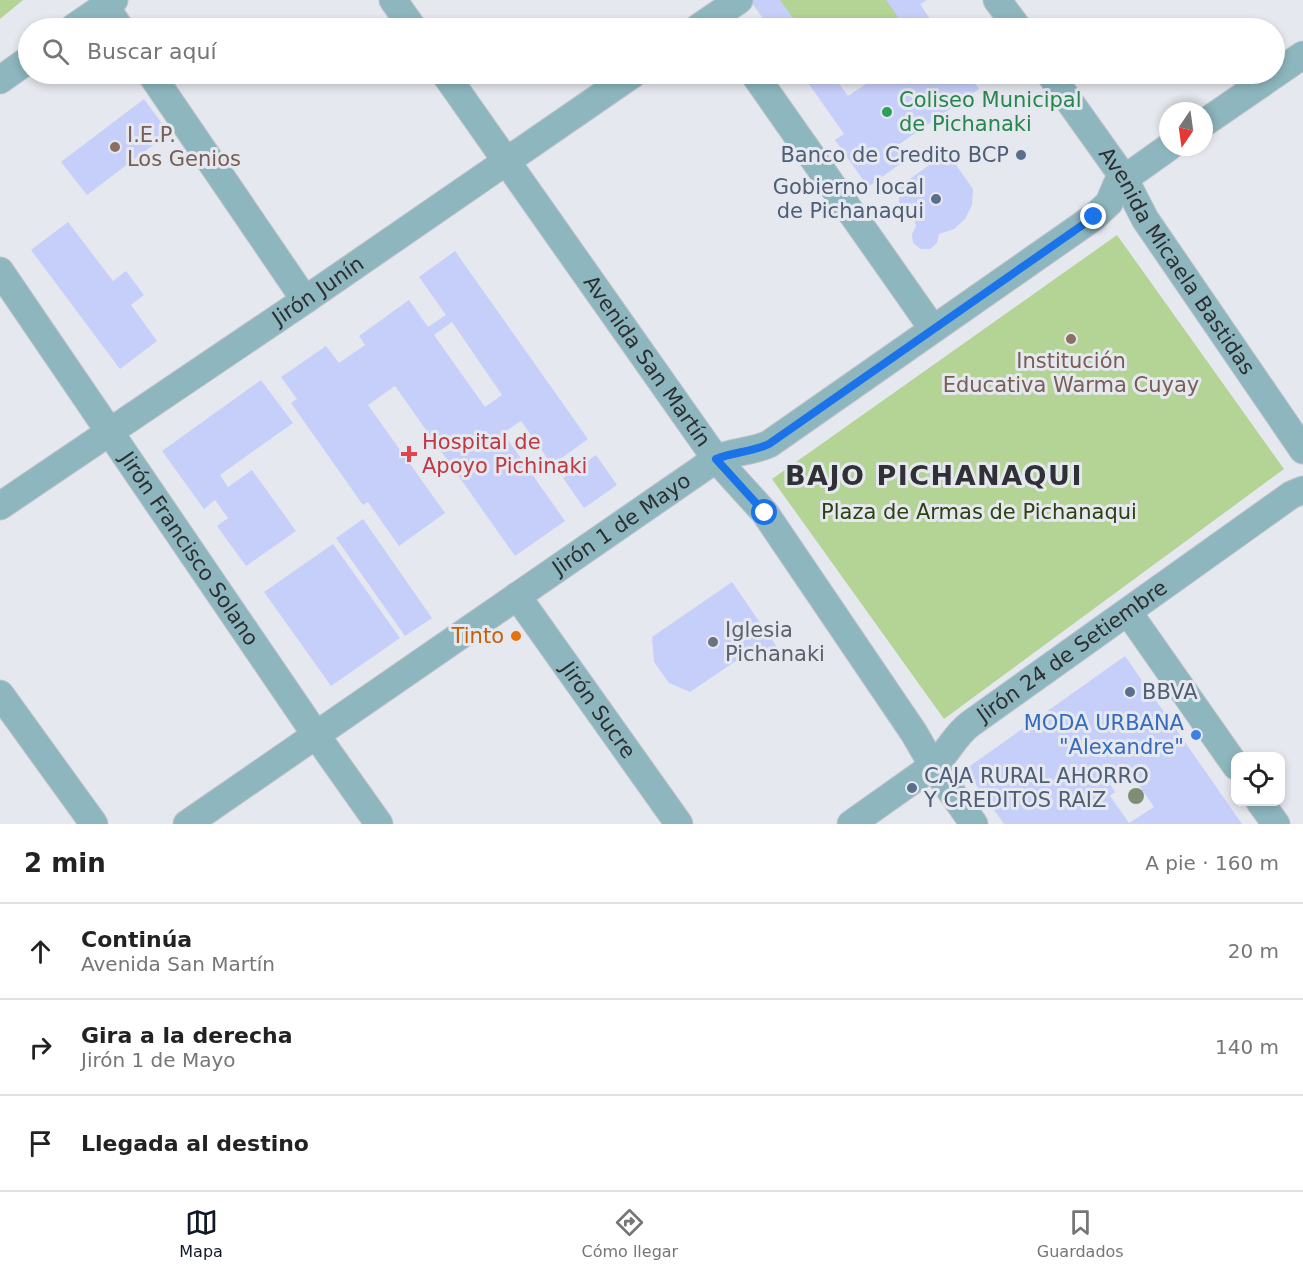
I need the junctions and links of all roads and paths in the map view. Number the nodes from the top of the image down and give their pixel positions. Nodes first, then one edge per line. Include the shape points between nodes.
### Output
1 (393, 0) edge
2 (740, 0) edge
3 (998, 0) edge
4 (109, 3) edge
5 (87, 18) edge
6 (116, 18) edge
7 (406, 18) edge
8 (711, 18) edge
9 (1011, 18) edge
10 (1303, 55) edge
11 (18, 67) edge
12 (1285, 67) edge
13 (0, 80) edge
14 (158, 84) edge
15 (452, 84) edge
16 (618, 84) edge
17 (761, 84) edge
18 (1057, 84) edge
19 (1261, 84) edge
20 (1213, 117) edge
21 (1159, 154) edge
22 (507, 160) junction
23 (1124, 178) junction
24 (0, 272) edge
25 (305, 300) junction
26 (933, 329) junction
27 (110, 431) junction
28 (1303, 450) edge
29 (716, 459) junction
30 (1303, 490) edge
31 (0, 506) edge
32 (517, 596) junction
33 (1128, 612) junction
34 (0, 694) edge
35 (316, 735) junction
36 (1231, 759) edge
37 (933, 766) junction
38 (1263, 806) edge
39 (94, 824) edge
40 (187, 824) edge
41 (379, 824) edge
42 (679, 824) edge
43 (850, 824) edge
44 (974, 824) edge
45 (1276, 824) edge

1 - 7 street
2 - 8 street
3 - 9 street
4 - 5 street
4 - 6 street
10 - 12 street
11 - 13 street
14 - 25 street
15 - 22 street, Avenida San Martín
16 - 22 street, Jirón Junín
17 - 26 street
18 - 23 street, Avenida Micaela Bastidas
19 - 20 street
21 - 23 street, Jirón 1 de Mayo
22 - 25 street, Jirón Junín
22 - 29 street, Avenida San Martín
23 - 26 street, Jirón 1 de Mayo via 1103,210
23 - 28 street, Avenida Micaela Bastidas via 1145,219
24 - 27 street, Jirón Francisco Solano
25 - 27 street, Jirón Junín
26 - 29 street, Jirón 1 de Mayo via 769,444
27 - 31 street, Jirón Junín
27 - 35 street, Jirón Francisco Solano
29 - 32 street, Jirón 1 de Mayo
29 - 37 street, Avenida San Martín via 765,513
30 - 33 street, Jirón 24 de Setiembre
32 - 35 street, Jirón 1 de Mayo
32 - 42 street, Jirón Sucre
33 - 36 street
33 - 37 street, Jirón 24 de Setiembre via 970,724
34 - 39 street
35 - 40 street, Jirón 1 de Mayo
35 - 41 street, Jirón Francisco Solano
37 - 43 street, Jirón 24 de Setiembre
37 - 44 street, Avenida San Martín
38 - 45 street

